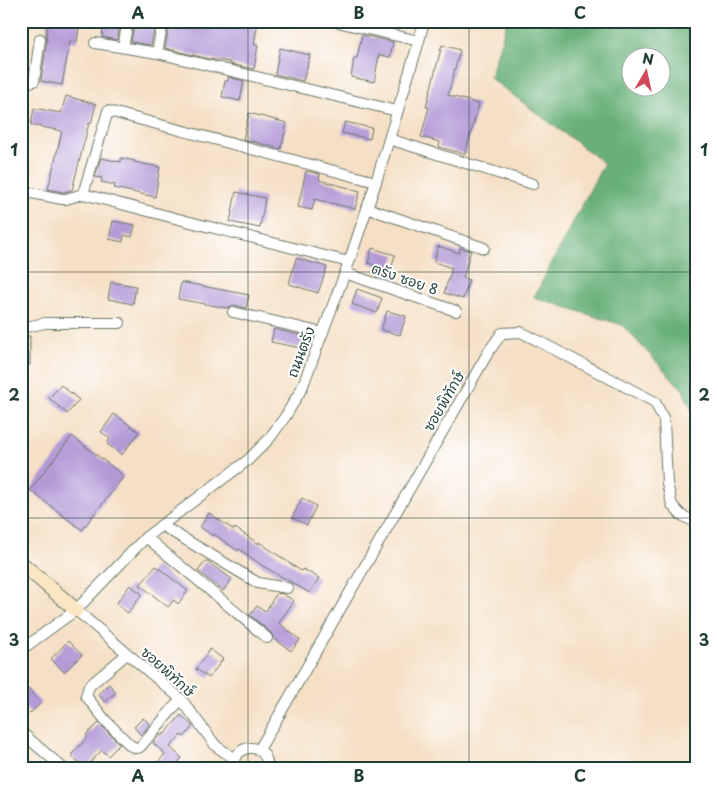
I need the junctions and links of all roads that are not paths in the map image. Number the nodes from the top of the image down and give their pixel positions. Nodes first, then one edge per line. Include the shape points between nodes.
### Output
1 (128, 21) edge
2 (163, 21) edge
3 (333, 21) edge
4 (424, 21) edge
5 (40, 39) dead end
6 (419, 41) junction
7 (95, 43) dead end
8 (123, 47) junction
9 (157, 53) junction
10 (21, 81) edge
11 (397, 111) junction
12 (389, 139) junction
13 (376, 182) junction
14 (533, 184) dead end
15 (21, 191) edge
16 (83, 194) junction
17 (367, 208) junction
18 (484, 248) dead end
19 (349, 262) junction
20 (345, 273) junction
21 (456, 311) dead end
22 (233, 312) dead end
23 (120, 323) dead end
24 (21, 328) edge
25 (323, 333) junction
26 (697, 523) edge
27 (161, 525) junction
28 (146, 537) junction
29 (21, 563) edge
30 (287, 588) dead end
31 (76, 610) junction
32 (267, 638) dead end
33 (21, 650) edge
34 (127, 654) junction
35 (181, 699) junction
36 (21, 732) edge
37 (260, 750) junction
38 (235, 764) edge
39 (64, 769) edge
40 (267, 769) edge

1 - 8 street
2 - 9 street
3 - 6 street
4 - 6 street, ถนนตรัง
5 - 10 street via 34,81
6 - 11 street, ถนนตรัง
7 - 8 street
8 - 9 street
9 - 11 street
11 - 12 street, ถนนตรัง
12 - 13 street, ถนนตรัง
12 - 14 street
13 - 16 street via 108,111
13 - 17 street, ถนนตรัง
15 - 16 street via 62,199
16 - 19 street
17 - 18 street
17 - 19 street, ถนนตรัง
19 - 20 street, ถนนตรัง
20 - 21 street, ตรัง ซอย 8
20 - 25 street, ถนนตรัง
22 - 25 street
23 - 24 street via 45,323
25 - 27 street, ถนนตรัง via 302,388 269,439 248,460
26 - 37 street, ซอยพิทักษ์ via 681,515 672,504 667,483 664,420 654,402 522,332 502,333
27 - 28 street, ถนนตรัง
27 - 30 street via 258,583
28 - 31 street, ถนนตรัง
28 - 32 street
29 - 31 street
31 - 33 street, ถนนตรัง
31 - 34 street, ซอยพิทักษ์
34 - 35 street, ซอยพิทักษ์
34 - 35 street via 89,686 86,696 125,741 140,747
35 - 38 street, ซอยพิทักษ์ via 216,746
36 - 39 street
37 - 38 street, ซอยพิทักษ์ via 244,749
37 - 40 street via 267,758

